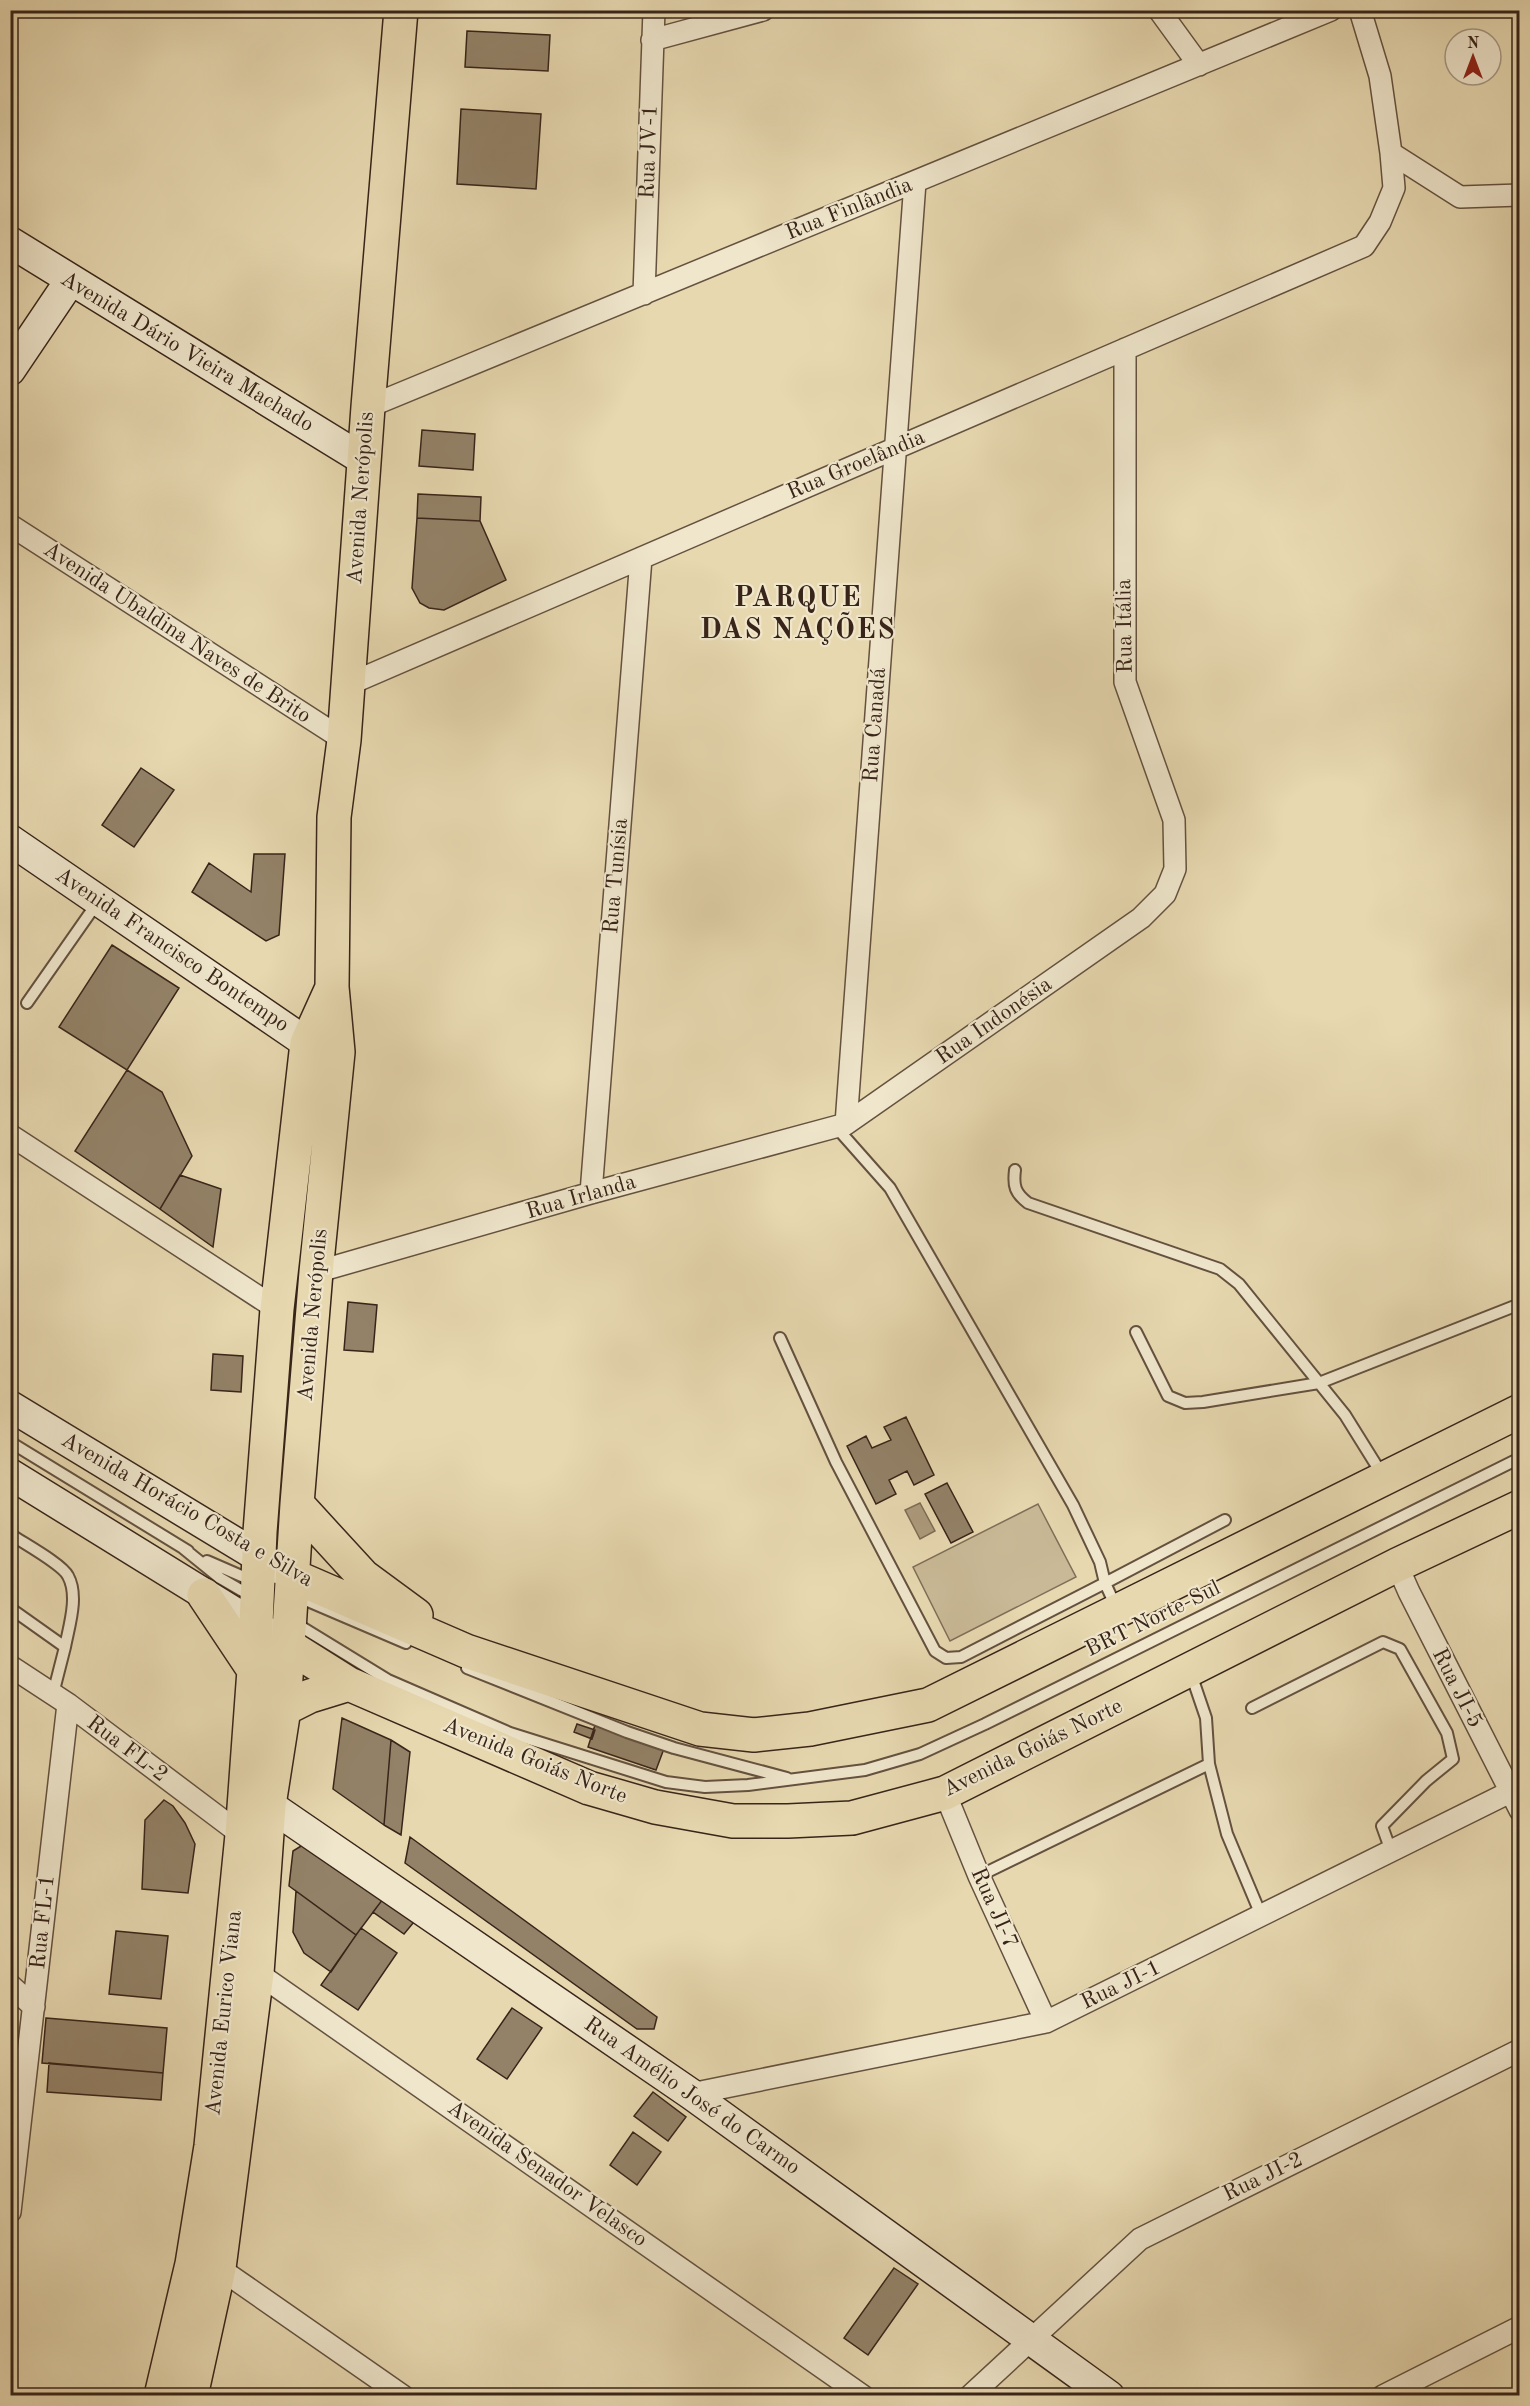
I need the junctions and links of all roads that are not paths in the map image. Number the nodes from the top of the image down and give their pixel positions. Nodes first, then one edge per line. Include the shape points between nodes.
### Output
1 (401, 10) edge
2 (654, 10) edge
3 (764, 10) edge
4 (1159, 10) edge
5 (1330, 10) edge
6 (1360, 10) edge
7 (652, 40) junction
8 (1199, 65) junction
9 (1391, 153) junction
10 (915, 182) junction
11 (1520, 195) edge
12 (10, 242) edge
13 (70, 280) junction
14 (644, 294) junction
15 (1125, 349) junction
16 (10, 370) edge
17 (368, 407) junction
18 (895, 448) junction
19 (364, 460) junction
20 (10, 525) edge
21 (641, 558) junction
22 (347, 685) junction
23 (344, 740) junction
24 (10, 840) edge
25 (99, 900) junction
26 (1141, 918) joint
27 (27, 1003) dead end
28 (322, 1047) junction
29 (841, 1126) junction
30 (10, 1135) edge
31 (1015, 1170) dead end
32 (591, 1193) junction
33 (316, 1272) junction
34 (1520, 1304) edge
35 (277, 1310) junction
36 (1136, 1332) dead end
37 (780, 1338) dead end
38 (1319, 1383) junction
39 (10, 1406) edge
40 (1520, 1411) edge
41 (10, 1442) edge
42 (1520, 1458) edge
43 (10, 1474) edge
44 (1384, 1478) junction
45 (297, 1504) junction
46 (1520, 1507) edge
47 (1225, 1521) dead end
48 (10, 1534) edge
49 (183, 1548) junction
50 (1397, 1565) junction
51 (204, 1595) junction
52 (1112, 1597) junction
53 (274, 1600) junction
54 (10, 1608) edge
55 (413, 1645) dead end
56 (65, 1647) junction
57 (460, 1657) junction
58 (10, 1666) edge
59 (254, 1670) junction
60 (1190, 1671) junction
61 (349, 1684) junction
62 (61, 1699) junction
63 (1251, 1708) dead end
64 (284, 1709) junction
65 (1209, 1764) junction
66 (793, 1780) junction
67 (945, 1793) junction
68 (1516, 1796) edge
69 (269, 1805) junction
70 (242, 1835) junction
71 (1391, 1851) junction
72 (980, 1876) junction
73 (1261, 1915) junction
74 (230, 1953) junction
75 (257, 1973) junction
76 (10, 1985) edge
77 (34, 2007) junction
78 (1046, 2022) junction
79 (1520, 2050) edge
80 (691, 2094) junction
81 (11, 2204) edge
82 (205, 2266) junction
83 (1520, 2327) edge
84 (1031, 2339) junction
85 (161, 2396) edge
86 (191, 2396) edge
87 (403, 2396) edge
88 (863, 2396) edge
89 (970, 2396) edge
90 (1109, 2396) edge
91 (1383, 2396) edge

1 - 17 main road, Avenida Nerópolis
2 - 7 street, Rua JV-1
3 - 7 street
4 - 8 street
5 - 8 street, Rua Finlândia
6 - 9 street via 1380,76
7 - 14 street, Rua JV-1
8 - 10 street, Rua Finlândia
9 - 11 street via 1460,197
9 - 15 street, Rua Groelândia via 1394,188 1380,222 1364,246
10 - 14 street, Rua Finlândia
10 - 18 street, Rua Canadá
12 - 13 street, Avenida Dário Vieira Machado
13 - 16 street
13 - 19 street, Avenida Dário Vieira Machado
14 - 17 street, Rua Finlândia
15 - 18 street, Rua Groelândia
15 - 26 street, Rua Itália via 1125,682 1174,820 1174,869 1166,894
17 - 19 main road, Avenida Nerópolis
18 - 21 street, Rua Groelândia
18 - 29 street, Rua Canadá
19 - 22 main road, Avenida Nerópolis
20 - 23 street, Avenida Ubaldina Naves de Brito
21 - 22 street, Rua Groelândia
21 - 32 street, Rua Tunísia
22 - 23 main road, Avenida Nerópolis
23 - 28 main road, Avenida Nerópolis via 334,817 332,987
24 - 25 street, Avenida Francisco Bontempo
25 - 27 lane
25 - 28 street, Avenida Francisco Bontempo
26 - 29 street, Rua Indonésia
28 - 33 main road, Avenida Nerópolis
28 - 35 main road, Avenida Nerópolis
29 - 32 street, Rua Irlanda
29 - 52 lane via 890,1188 1073,1505
30 - 35 street
31 - 38 lane via 1013,1185 1028,1203 1220,1269 1239,1284
32 - 33 street, Rua Irlanda
33 - 45 main road, Avenida Nerópolis
34 - 38 lane
35 - 53 main road, Avenida Nerópolis
36 - 38 lane via 1168,1396 1185,1403
37 - 52 lane via 836,1462 935,1651 946,1658 961,1657
38 - 44 lane via 1345,1415
39 - 53 street, Avenida Horácio Costa e Silva
40 - 44 main road
41 - 49 lane
42 - 66 lane, BRT Norte-Sul via 920,1754 865,1770
43 - 51 street, Avenida Horácio Costa e Silva
44 - 52 main road
45 - 53 main road, Avenida Nerópolis
45 - 57 main road via 363,1576
46 - 50 main road, Avenida Goiás Norte
47 - 52 lane
48 - 56 lane via 68,1575 72,1606
49 - 53 lane
49 - 53 lane via 220,1578
50 - 60 main road, Avenida Goiás Norte
50 - 68 street, Rua JI-5
51 - 53 street, Avenida Horácio Costa e Silva
51 - 59 main road
52 - 57 main road via 928,1706 754,1736 700,1729
53 - 55 lane
53 - 57 main road, Avenida Horácio Costa e Silva
53 - 59 main road, Avenida Eurico Viana
53 - 61 main road, Avenida Horácio Costa e Silva
53 - 64 main road, Avenida Eurico Viana
53 - 66 lane, BRT Norte-Sul via 388,1680 510,1733 666,1782 705,1787
54 - 56 lane
56 - 62 lane
57 - 66 lane via 627,1732
58 - 62 street, Rua FL-2
59 - 70 main road, Avenida Eurico Viana
60 - 65 lane via 1206,1718
60 - 67 main road, Avenida Goiás Norte
61 - 64 main road
61 - 67 main road, Avenida Goiás Norte via 589,1788 655,1807 733,1821 799,1821 852,1818
62 - 70 street, Rua FL-2
62 - 77 street, Rua FL-1
63 - 71 lane via 1383,1642 1400,1649 1447,1733 1453,1759 1382,1827
64 - 69 main road, Avenida Eurico Viana
65 - 72 lane
65 - 73 lane via 1227,1834
67 - 72 street, Rua JI-7
68 - 71 street, Rua JI-1
69 - 75 main road, Avenida Eurico Viana
69 - 80 street, Rua Amélio José do Carmo
70 - 74 main road, Avenida Eurico Viana
71 - 73 street, Rua JI-1
72 - 78 street, Rua JI-7
73 - 78 street, Rua JI-1
74 - 75 street, Avenida Senador Velasco
74 - 82 main road, Avenida Eurico Viana via 211,2146
75 - 82 main road, Avenida Eurico Viana
75 - 88 street, Avenida Senador Velasco
76 - 77 street
77 - 81 street, Rua FL-1
78 - 80 street, Rua JI-1
79 - 84 street, Rua JI-2 via 1140,2239
80 - 84 street, Rua Amélio José do Carmo
82 - 85 main road, Avenida Eurico Viana
82 - 86 main road, Avenida Eurico Viana
82 - 87 street
83 - 91 street
84 - 89 street, Rua JI-2
84 - 90 street, Rua Amélio José do Carmo

